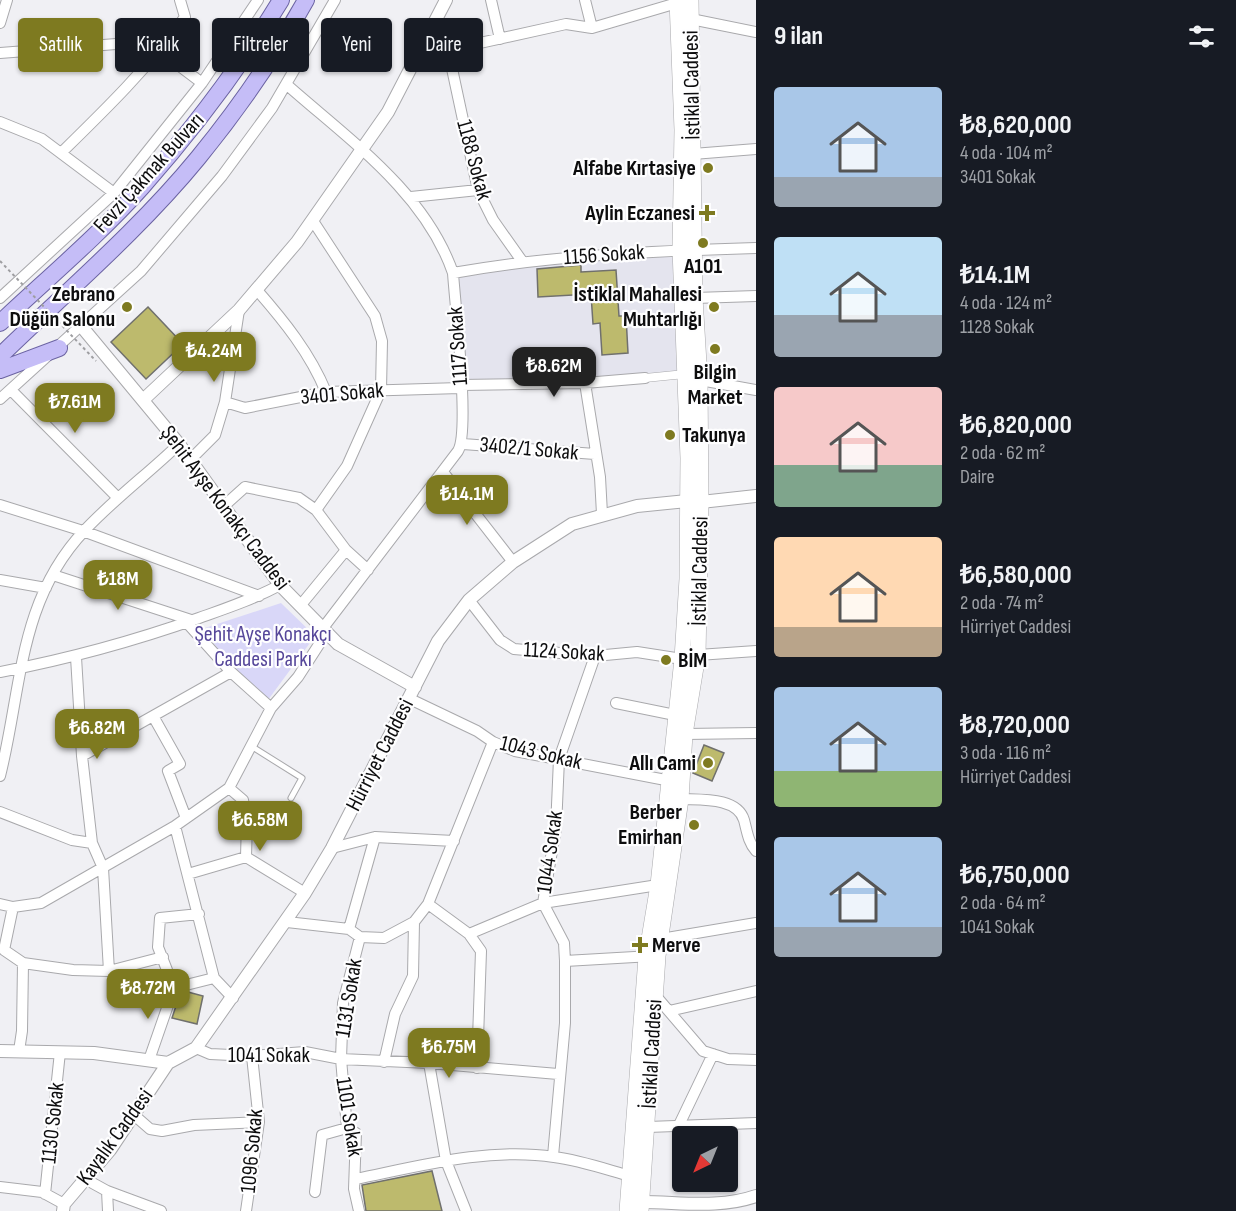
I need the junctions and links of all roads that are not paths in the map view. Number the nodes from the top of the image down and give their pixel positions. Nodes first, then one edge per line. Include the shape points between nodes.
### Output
1 (7, 0) edge
2 (180, 0) edge
3 (258, 0) edge
4 (281, 0) edge
5 (306, 0) edge
6 (335, 0) edge
7 (446, 0) edge
8 (491, 0) edge
9 (585, 0) edge
10 (682, 1) edge
11 (183, 18) edge
12 (437, 18) edge
13 (691, 19) junction
14 (0, 22) edge
15 (592, 28) junction
16 (756, 32) edge
17 (500, 39) junction
18 (483, 43) edge
19 (115, 44) edge
20 (0, 53) edge
21 (142, 72) edge
22 (187, 72) edge
23 (409, 72) edge
24 (453, 72) edge
25 (202, 83) junction
26 (286, 84) junction
27 (0, 123) edge
28 (756, 149) edge
29 (361, 150) junction
30 (62, 152) junction
31 (693, 154) junction
32 (478, 189) junction
33 (114, 193) junction
34 (411, 197) junction
35 (313, 221) junction
36 (756, 248) edge
37 (688, 250) junction
38 (522, 261) junction
39 (453, 273) junction
40 (256, 289) junction
41 (756, 296) edge
42 (0, 298) edge
43 (695, 298) junction
44 (239, 310) junction
45 (0, 323) edge
46 (82, 327) junction
47 (59, 348) junction
48 (0, 356) edge
49 (0, 370) edge
50 (685, 375) junction
51 (645, 378) joint
52 (700, 380) junction
53 (585, 383) junction
54 (461, 387) junction
55 (11, 390) junction
56 (381, 390) junction
57 (756, 390) edge
58 (326, 393) junction
59 (0, 399) edge
60 (143, 400) junction
61 (225, 402) junction
62 (179, 444) junction
63 (463, 444) junction
64 (595, 454) junction
65 (191, 459) junction
66 (443, 472) junction
67 (756, 495) edge
68 (118, 498) junction
69 (694, 502) junction
70 (0, 505) edge
71 (225, 505) junction
72 (316, 510) junction
73 (602, 513) junction
74 (83, 531) junction
75 (346, 550) junction
76 (513, 562) junction
77 (368, 570) junction
78 (52, 575) junction
79 (0, 580) edge
80 (280, 585) junction
81 (46, 588) junction
82 (259, 596) junction
83 (470, 600) junction
84 (300, 606) junction
85 (189, 622) junction
86 (325, 630) junction
87 (756, 651) edge
88 (698, 655) junction
89 (596, 656) junction
90 (76, 657) junction
91 (682, 659) junction
92 (19, 668) junction
93 (0, 672) edge
94 (231, 672) junction
95 (413, 693) junction
96 (616, 703) dead end
97 (271, 708) junction
98 (675, 715) junction
99 (153, 716) junction
100 (756, 733) edge
101 (5, 734) edge
102 (685, 734) junction
103 (493, 742) junction
104 (250, 745) junction
105 (82, 756) junction
106 (559, 759) junction
107 (0, 776) edge
108 (675, 782) junction
109 (229, 788) junction
110 (291, 798) dead end
111 (681, 799) junction
112 (0, 812) edge
113 (186, 818) junction
114 (175, 826) junction
115 (375, 837) junction
116 (454, 841) junction
117 (92, 843) junction
118 (332, 848) junction
119 (756, 851) edge
120 (246, 857) junction
121 (103, 868) junction
122 (188, 874) junction
123 (662, 891) junction
124 (305, 894) junction
125 (543, 903) junction
126 (0, 904) edge
127 (428, 904) junction
128 (13, 907) junction
129 (199, 914) junction
130 (287, 922) junction
131 (414, 922) junction
132 (756, 923) edge
133 (349, 929) junction
134 (469, 934) junction
135 (360, 937) junction
136 (661, 939) junction
137 (652, 956) junction
138 (163, 957) junction
139 (566, 961) junction
140 (23, 963) junction
141 (109, 971) junction
142 (214, 978) junction
143 (174, 988) junction
144 (756, 991) edge
145 (655, 995) junction
146 (233, 998) junction
147 (669, 1011) junction
148 (196, 1048) junction
149 (0, 1051) edge
150 (19, 1051) junction
151 (60, 1052) junction
152 (713, 1054) junction
153 (252, 1056) junction
154 (341, 1059) junction
155 (149, 1060) junction
156 (756, 1060) edge
157 (384, 1062) junction
158 (168, 1063) junction
159 (429, 1063) junction
160 (477, 1068) junction
161 (558, 1074) junction
162 (134, 1114) junction
163 (259, 1122) junction
164 (756, 1123) edge
165 (680, 1125) junction
166 (648, 1126) junction
167 (347, 1128) junction
168 (553, 1156) junction
169 (446, 1161) junction
170 (630, 1176) junction
171 (357, 1179) junction
172 (87, 1180) junction
173 (0, 1187) edge
174 (107, 1191) junction
175 (315, 1192) dead end
176 (45, 1194) junction
177 (756, 1196) edge
178 (631, 1207) edge
179 (64, 1208) edge
180 (108, 1211) edge
181 (161, 1211) edge
182 (246, 1211) edge
183 (359, 1211) edge
184 (466, 1211) edge

1 - 14 street
2 - 11 street
3 - 25 street
4 - 45 main road, Fevzi Çakmak Bulvarı via 207,106 141,187
5 - 48 main road, Fevzi Çakmak Bulvarı via 248,93 196,160
6 - 26 street
7 - 12 street
8 - 17 street
9 - 15 street
10 - 13 main road, İstiklal Caddesi
10 - 15 street
10 - 37 main road via 682,129
13 - 16 street
13 - 31 main road, İstiklal Caddesi
15 - 17 street via 566,24
17 - 18 street
19 - 20 street
21 - 30 street
22 - 25 street
23 - 29 street via 388,112
24 - 32 street, 1188 Sokak
25 - 33 street
26 - 29 street, 1117 Sokak
26 - 46 street via 222,176 141,271
27 - 30 street via 42,139
28 - 31 street
29 - 34 street, 1117 Sokak
29 - 35 street
30 - 33 street
31 - 37 main road, İstiklal Caddesi
32 - 34 street
32 - 38 street, 1188 Sokak via 493,220
33 - 42 street
34 - 39 street, 1117 Sokak via 446,252
35 - 40 street
35 - 56 street via 375,316 382,340
36 - 37 street, 1156 Sokak
37 - 38 street, 1156 Sokak
37 - 43 main road, İstiklal Caddesi
37 - 50 main road, İstiklal Caddesi
38 - 39 street, 1156 Sokak
39 - 54 street, 1117 Sokak
40 - 44 street
40 - 58 street via 316,368
41 - 43 street
43 - 52 main road, İstiklal Caddesi
44 - 60 street
44 - 61 street
46 - 47 street
46 - 60 street, Şehit Ayşe Konakçı Caddesi
47 - 49 main road
47 - 55 street
50 - 51 street
50 - 69 main road, İstiklal Caddesi
51 - 53 street, 3401 Sokak
52 - 57 street
52 - 69 main road, İstiklal Caddesi
53 - 54 street, 3401 Sokak
53 - 64 street
54 - 56 street, 3401 Sokak
54 - 63 street, 1117 Sokak
55 - 59 street
55 - 68 street
56 - 58 street, 3401 Sokak
56 - 72 street via 347,466
58 - 61 street, 3401 Sokak via 245,408
60 - 62 street, Şehit Ayşe Konakçı Caddesi
61 - 65 street via 215,435
62 - 65 street, Şehit Ayşe Konakçı Caddesi
62 - 68 street
63 - 64 street, 3402/1 Sokak
63 - 66 street
64 - 73 street
65 - 71 street, Şehit Ayşe Konakçı Caddesi
66 - 76 street
66 - 77 street
67 - 69 street, Hürriyet Caddesi
68 - 74 street
69 - 73 street, Hürriyet Caddesi
69 - 88 main road, İstiklal Caddesi
69 - 91 main road, İstiklal Caddesi
70 - 74 street
71 - 72 street via 240,490 252,488 299,498
71 - 80 street, Şehit Ayşe Konakçı Caddesi
72 - 75 street
73 - 76 street, Hürriyet Caddesi via 572,524
74 - 78 street
74 - 82 street
75 - 77 street
75 - 84 street
76 - 83 street, Hürriyet Caddesi
77 - 86 street
78 - 81 street
78 - 85 street
79 - 81 street
80 - 82 street
80 - 84 street, Şehit Ayşe Konakçı Caddesi
81 - 92 street via 34,614
82 - 85 street
83 - 89 street, 1124 Sokak via 500,640 514,649
83 - 95 street, Hürriyet Caddesi via 438,641
84 - 86 street, Şehit Ayşe Konakçı Caddesi
85 - 90 street
85 - 94 street
86 - 95 street, Şehit Ayşe Konakçı Caddesi via 338,644
86 - 97 street via 298,677
87 - 88 street
88 - 102 main road, İstiklal Caddesi
89 - 91 street, 1124 Sokak via 637,652
89 - 106 street, 1044 Sokak
90 - 92 street
90 - 105 street
91 - 98 main road, İstiklal Caddesi
92 - 93 street
92 - 101 street
94 - 97 street
94 - 99 street
95 - 103 street, 1043 Sokak
95 - 118 street, Hürriyet Caddesi
96 - 98 street
97 - 104 street
98 - 108 main road, İstiklal Caddesi
99 - 105 street
99 - 113 street via 180,764 168,771
100 - 102 street
101 - 107 street
102 - 108 main road, İstiklal Caddesi
103 - 106 street, 1043 Sokak via 515,751
103 - 116 street
104 - 109 street
104 - 110 lane via 302,778
105 - 117 street
106 - 108 street, 1043 Sokak
106 - 125 street, 1044 Sokak via 556,828
108 - 111 main road, İstiklal Caddesi
108 - 123 main road, İstiklal Caddesi
109 - 113 street
109 - 120 street via 243,800 248,820
111 - 119 street via 722,802 738,809
111 - 123 main road, İstiklal Caddesi
112 - 117 street via 63,837
113 - 114 street
114 - 121 street
114 - 122 street
115 - 116 street
115 - 118 street
115 - 133 street
116 - 127 street
117 - 121 street
118 - 124 street, Hürriyet Caddesi
120 - 122 street
120 - 124 street
121 - 128 street via 41,903
121 - 141 street
122 - 129 street
123 - 125 street
123 - 136 main road, İstiklal Caddesi
123 - 137 main road, İstiklal Caddesi
124 - 130 street, Hürriyet Caddesi
125 - 134 street
125 - 139 street, 1044 Sokak via 564,943
126 - 128 street
127 - 131 street
127 - 134 street
128 - 140 street via 4,950
129 - 138 street via 160,918 158,947
129 - 142 street
130 - 133 street
130 - 146 street, Hürriyet Caddesi
131 - 135 street via 384,938
131 - 157 street via 413,976 395,1014
132 - 136 street
133 - 135 street
134 - 160 street via 482,951
135 - 154 street, 1131 Sokak via 343,1003
136 - 137 main road, İstiklal Caddesi
137 - 139 street
137 - 145 main road, İstiklal Caddesi
137 - 170 main road, İstiklal Caddesi
138 - 141 street
138 - 143 street
139 - 161 street, 1044 Sokak via 565,1023
140 - 141 street
140 - 150 street
142 - 143 street
142 - 146 street
143 - 155 street
144 - 147 street
145 - 147 street
145 - 166 main road, İstiklal Caddesi
146 - 148 street, Hürriyet Caddesi
147 - 152 street via 703,1051
148 - 153 street, 1041 Sokak via 210,1054
148 - 158 street, Hürriyet Caddesi
149 - 150 street
150 - 151 street
151 - 155 street
151 - 176 street, 1130 Sokak
152 - 156 street
152 - 165 street
153 - 154 street, 1041 Sokak via 305,1052
153 - 163 street, 1096 Sokak
154 - 157 street, 1041 Sokak
154 - 167 street, 1101 Sokak
155 - 158 street
157 - 159 street, 1041 Sokak
158 - 162 street, Kayalık Caddesi
159 - 160 street, 1041 Sokak
159 - 169 street
160 - 161 street, 1041 Sokak
161 - 168 street, 1044 Sokak
162 - 163 street via 150,1129 162,1131 194,1125
162 - 172 street, Kayalık Caddesi
163 - 182 street, 1096 Sokak
164 - 165 street
165 - 166 street
166 - 178 main road, İstiklal Caddesi
167 - 171 street, 1101 Sokak via 356,1133
167 - 175 street via 322,1136
168 - 169 street via 516,1154
168 - 170 street
169 - 171 street
169 - 184 street
170 - 178 main road, İstiklal Caddesi
171 - 183 street, 1101 Sokak via 354,1189
172 - 174 street
172 - 179 street, Kayalık Caddesi
173 - 176 street
174 - 180 street
174 - 181 street
176 - 179 street
177 - 178 street via 738,1203

